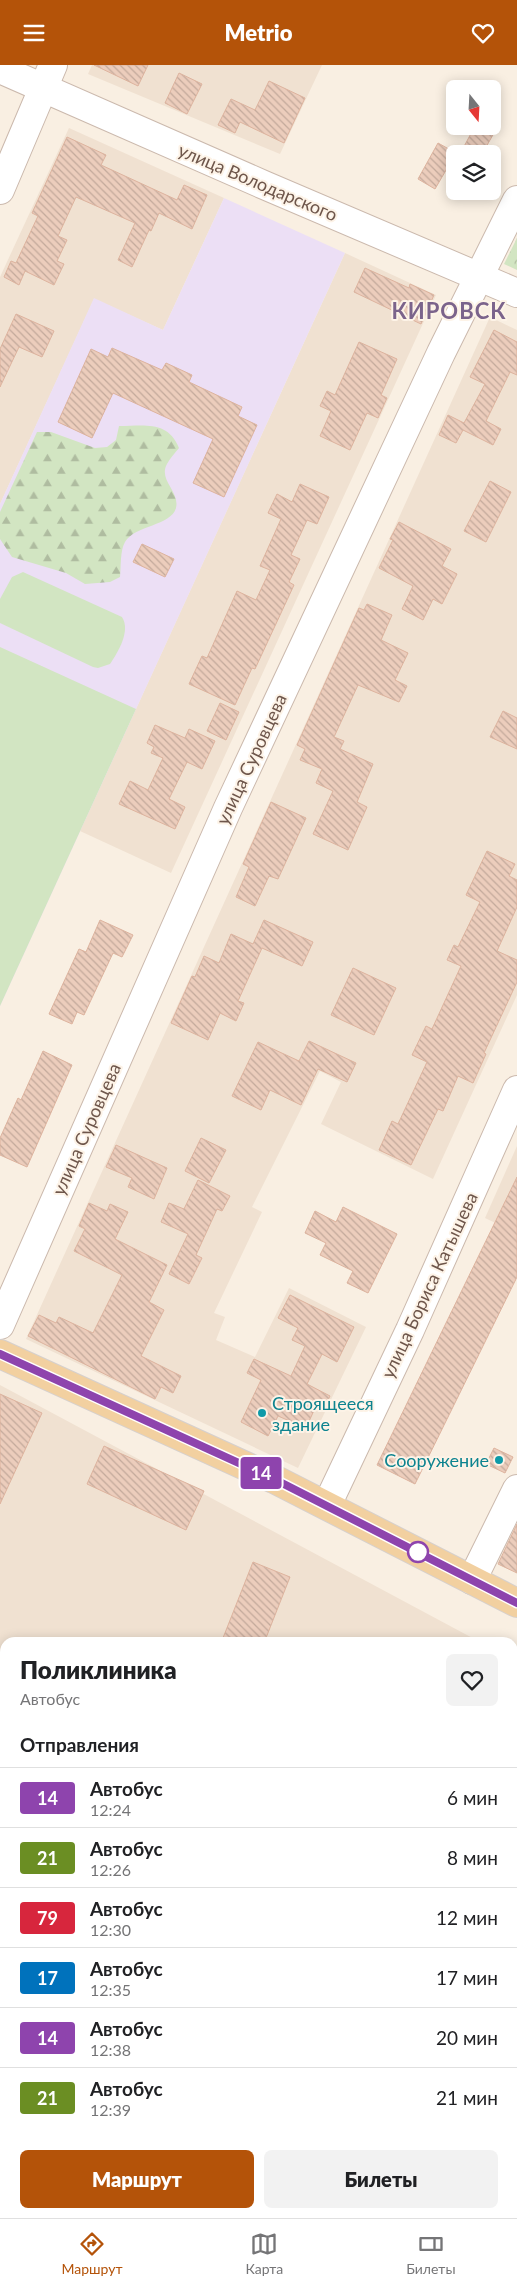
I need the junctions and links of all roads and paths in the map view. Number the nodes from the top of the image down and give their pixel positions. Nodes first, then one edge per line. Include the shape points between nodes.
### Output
1 (0, 69) edge
2 (48, 76) edge
3 (0, 190) edge
4 (517, 200) edge
5 (480, 277) junction
6 (517, 293) edge
7 (517, 1090) edge
8 (0, 1325) edge
9 (0, 1354) edge
10 (517, 1489) edge
11 (327, 1505) junction
12 (472, 1580) junction
13 (517, 1603) edge

1 - 2 street, улица Володарского
2 - 3 street
2 - 5 street, улица Володарского
4 - 5 street, улица Суровцева
5 - 6 street, улица Володарского
5 - 8 street, улица Суровцева via 441,353 228,808
7 - 11 street, улица Бориса Катышева
9 - 11 main road
10 - 12 street
11 - 12 main road
12 - 13 main road

